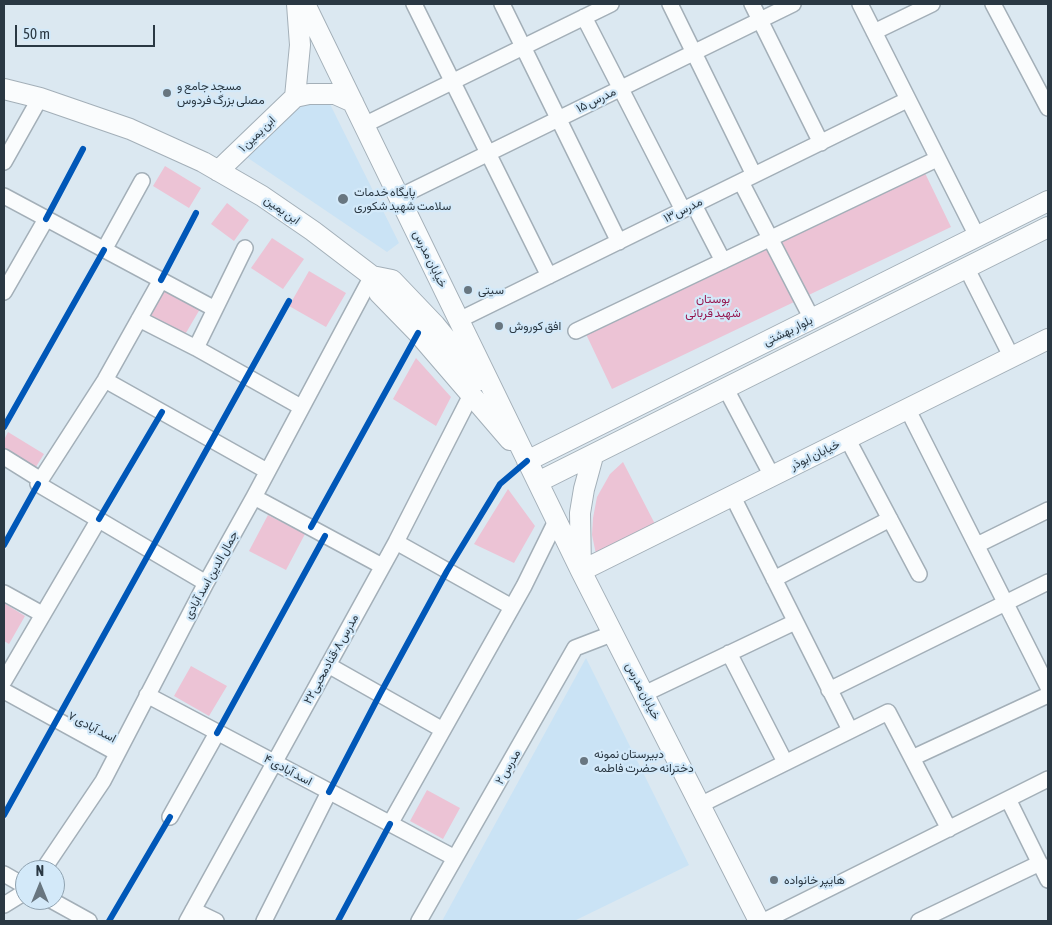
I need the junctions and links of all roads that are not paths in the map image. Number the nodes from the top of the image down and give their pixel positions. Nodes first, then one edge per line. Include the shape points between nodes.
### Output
1 (297, 4) edge
2 (305, 4) edge
3 (414, 4) edge
4 (502, 4) edge
5 (611, 4) edge
6 (670, 4) edge
7 (752, 4) edge
8 (793, 4) edge
9 (860, 4) edge
10 (932, 4) edge
11 (993, 4) edge
12 (584, 17) junction
13 (760, 20) junction
14 (874, 32) junction
15 (523, 47) junction
16 (694, 52) junction
17 (452, 81) junction
18 (620, 88) junction
19 (4, 89) edge
20 (295, 96) junction
21 (40, 98) junction
22 (907, 100) junction
23 (353, 102) junction
24 (1048, 108) edge
25 (558, 119) junction
26 (364, 125) junction
27 (821, 143) junction
28 (488, 153) junction
29 (937, 159) junction
30 (4, 162) edge
31 (218, 171) junction
32 (748, 178) junction
33 (142, 181) dead end
34 (4, 196) edge
35 (399, 196) junction
36 (1048, 201) edge
37 (688, 208) junction
38 (46, 219) junction
39 (1048, 227) edge
40 (977, 236) junction
41 (770, 238) junction
42 (619, 242) junction
43 (245, 248) dead end
44 (104, 250) junction
45 (723, 261) junction
46 (967, 268) junction
47 (372, 276) junction
48 (549, 276) junction
49 (161, 280) junction
50 (4, 292) edge
51 (215, 309) junction
52 (812, 318) junction
53 (139, 320) junction
54 (459, 320) junction
55 (576, 331) dead end
56 (1048, 339) edge
57 (196, 348) junction
58 (1012, 358) junction
59 (104, 380) junction
60 (726, 389) junction
61 (471, 395) junction
62 (301, 407) junction
63 (908, 410) junction
64 (504, 412) junction
65 (613, 418) junction
66 (625, 439) junction
67 (848, 440) junction
68 (593, 456) junction
69 (4, 457) edge
70 (527, 461) junction
71 (267, 471) junction
72 (772, 476) junction
73 (40, 482) junction
74 (538, 482) junction
75 (732, 496) junction
76 (254, 497) junction
77 (1048, 510) edge
78 (99, 519) junction
79 (890, 519) junction
80 (556, 521) junction
81 (396, 542) junction
82 (978, 545) junction
83 (382, 566) junction
84 (581, 571) junction
85 (919, 574) dead end
86 (774, 579) junction
87 (1048, 582) edge
88 (206, 583) junction
89 (4, 594) edge
90 (1006, 603) junction
91 (512, 607) junction
92 (42, 614) junction
93 (795, 622) junction
94 (614, 633) junction
95 (729, 653) junction
96 (328, 665) junction
97 (4, 681) edge
98 (1048, 687) edge
99 (829, 690) junction
100 (4, 691) edge
101 (644, 694) junction
102 (147, 695) junction
103 (1048, 695) edge
104 (443, 730) junction
105 (850, 730) junction
106 (217, 733) junction
107 (118, 753) junction
108 (912, 758) junction
109 (785, 762) junction
110 (274, 763) junction
111 (1048, 779) edge
112 (329, 792) junction
113 (1008, 799) junction
114 (700, 805) junction
115 (170, 817) dead end
116 (390, 824) junction
117 (949, 829) junction
118 (455, 858) junction
119 (50, 860) edge
120 (1040, 863) junction
121 (4, 874) edge
122 (15, 880) edge
123 (1048, 880) edge
124 (15, 898) edge
125 (4, 905) edge
126 (65, 908) edge
127 (190, 915) edge
128 (88, 921) edge
129 (216, 921) edge
130 (264, 921) edge
131 (419, 921) edge
132 (759, 921) edge
133 (764, 921) edge
134 (919, 921) edge

1 - 20 main road via 300,45
2 - 23 main road, خیابان مدرس
3 - 17 street
4 - 15 street
5 - 12 street
6 - 16 street
7 - 13 street
8 - 13 street, مدرس ۱۵
9 - 14 street
10 - 14 street
11 - 24 street
12 - 15 street
12 - 18 street
13 - 16 street, مدرس ۱۵
13 - 27 street
14 - 22 street
15 - 17 street
15 - 25 street
16 - 18 street, مدرس ۱۵
16 - 32 street
17 - 26 street
17 - 28 street
18 - 25 street, مدرس ۱۵
18 - 37 street
19 - 21 main road, ابن یمین
20 - 23 main road via 335,94
20 - 31 main road, ابن یمین ۱
21 - 30 street
21 - 31 main road, ابن یمین via 130,128
22 - 27 street, مدرس۱۳
22 - 29 street
23 - 26 main road, خیابان مدرس
25 - 28 street, مدرس ۱۵
25 - 42 street
26 - 35 main road, خیابان مدرس
27 - 32 street, مدرس۱۳
28 - 35 street, مدرس ۱۵
28 - 48 street
29 - 40 street
29 - 41 street
31 - 47 main road, ابن یمین via 262,196
32 - 37 street, مدرس۱۳
32 - 41 street
33 - 44 street
34 - 38 street
35 - 54 main road, خیابان مدرس
36 - 40 main road, بلوار بهشتی
37 - 42 street, مدرس۱۳
37 - 45 street
38 - 44 street
38 - 50 street
39 - 46 main road, بلوار بهشتی
40 - 52 main road, بلوار بهشتی
41 - 45 street
41 - 52 street
42 - 48 street, مدرس۱۳
43 - 51 street
44 - 49 street
45 - 55 street
46 - 58 street
46 - 60 main road, بلوار بهشتی
47 - 61 main road, خیابان مدرس via 379,293
47 - 62 street, جمال الدین اسد آبادی
47 - 64 main road, ابن یمین via 392,280 435,325
48 - 54 street, مدرس۱۳
49 - 51 street
49 - 53 street
51 - 57 street
52 - 65 main road, بلوار بهشتی
53 - 57 street
53 - 59 street
54 - 64 main road, خیابان مدرس
56 - 58 main road, خیابان ابوذر
57 - 62 street
58 - 63 main road, خیابان ابوذر
59 - 71 street
59 - 73 street
60 - 66 main road, بلوار بهشتی
60 - 72 street
61 - 70 main road, خیابان مدرس
61 - 81 street, مدرس ۸-قنادمحبی۲۲
62 - 71 street, جمال الدین اسد آبادی
63 - 67 main road, خیابان ابوذر
63 - 82 street
64 - 70 main road, خیابان مدرس
65 - 66 main road
65 - 70 main road, بلوار بهشتی
66 - 68 main road, بلوار بهشتی
67 - 72 main road, خیابان ابوذر
67 - 79 street
68 - 74 main road, بلوار بهشتی
68 - 84 main road via 580,514
69 - 73 street
70 - 74 main road, خیابان مدرس
71 - 76 street, جمال الدین اسد آبادی
72 - 75 main road, خیابان ابوذر
73 - 78 street
74 - 80 main road, خیابان مدرس
75 - 84 main road, خیابان ابوذر
75 - 86 street
76 - 83 street
76 - 88 street, جمال الدین اسد آبادی
77 - 82 street
78 - 88 street
78 - 92 street
79 - 85 street
79 - 86 street
80 - 84 main road, خیابان مدرس
80 - 91 street
81 - 83 street, مدرس ۸-قنادمحبی۲۲
81 - 91 street
82 - 90 street
83 - 96 street, مدرس ۸-قنادمحبی۲۲
84 - 94 main road, خیابان مدرس
86 - 93 street
87 - 90 street
88 - 102 street, جمال الدین اسد آبادی
89 - 92 street
90 - 98 street
90 - 99 street
91 - 104 street
92 - 97 street
93 - 95 street
93 - 99 street
94 - 101 main road, خیابان مدرس
94 - 118 street, مدرس ۲ via 575,648
95 - 101 street
95 - 109 street
96 - 104 street
96 - 110 street, مدرس ۸-قنادمحبی۲۲
99 - 105 street
100 - 107 street, اسد آبادی ۷
101 - 114 main road, خیابان مدرس
102 - 106 street, اسد آبادی ۴
102 - 107 street, جمال الدین اسد آبادی
103 - 108 street
104 - 116 street
105 - 108 street via 888,712
105 - 109 street
106 - 110 street, اسد آبادی ۴
106 - 115 street
107 - 119 street, جمال الدین اسد آبادی
108 - 117 street
109 - 114 street
110 - 112 street, اسد آبادی ۴
110 - 127 street, مدرس ۸-قنادمحبی۲۲
111 - 113 street
112 - 116 street, اسد آبادی ۴
112 - 130 street
113 - 117 street
113 - 120 street
114 - 132 main road, خیابان مدرس
116 - 118 street, اسد آبادی ۴
117 - 133 street
118 - 131 street, مدرس ۲
120 - 123 street
120 - 134 street
121 - 122 street
124 - 125 street
126 - 128 street
127 - 129 street

